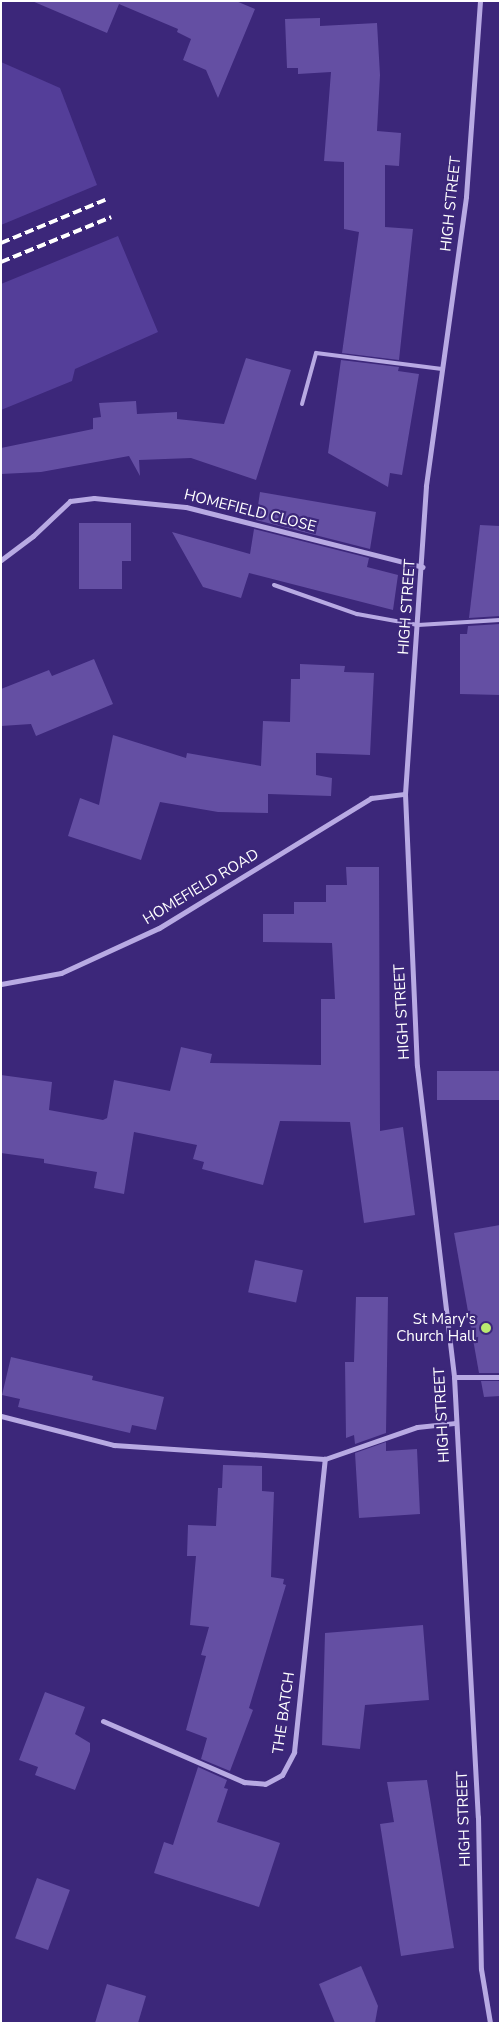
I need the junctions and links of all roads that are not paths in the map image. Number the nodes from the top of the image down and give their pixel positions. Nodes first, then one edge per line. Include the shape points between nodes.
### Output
1 (480, 1) edge
2 (442, 369) junction
3 (302, 404) dead end
4 (1, 560) edge
5 (423, 567) junction
6 (274, 585) dead end
7 (500, 620) edge
8 (418, 624) junction
9 (405, 794) junction
10 (1, 984) edge
11 (454, 1377) junction
12 (500, 1377) edge
13 (1, 1416) edge
14 (454, 1423) junction
15 (325, 1459) junction
16 (103, 1720) dead end
17 (490, 2023) edge

1 - 2 street, HIGH STREET via 466,197
2 - 3 lane via 316,353
2 - 5 street, HIGH STREET via 426,486
4 - 5 street, HOMEFIELD CLOSE via 34,536 70,501 94,498 186,507
5 - 8 street, HIGH STREET
6 - 8 lane via 357,614
7 - 8 lane
8 - 9 street, HIGH STREET
9 - 10 street, HOMEFIELD ROAD via 371,798 159,928 61,973
9 - 11 street, HIGH STREET via 417,1066
11 - 12 street
11 - 14 street, HIGH STREET
13 - 15 street via 114,1445
14 - 15 street via 417,1427
14 - 17 street, HIGH STREET via 478,1817 481,1969
15 - 16 street, THE BATCH via 294,1752 282,1775 265,1784 244,1782

